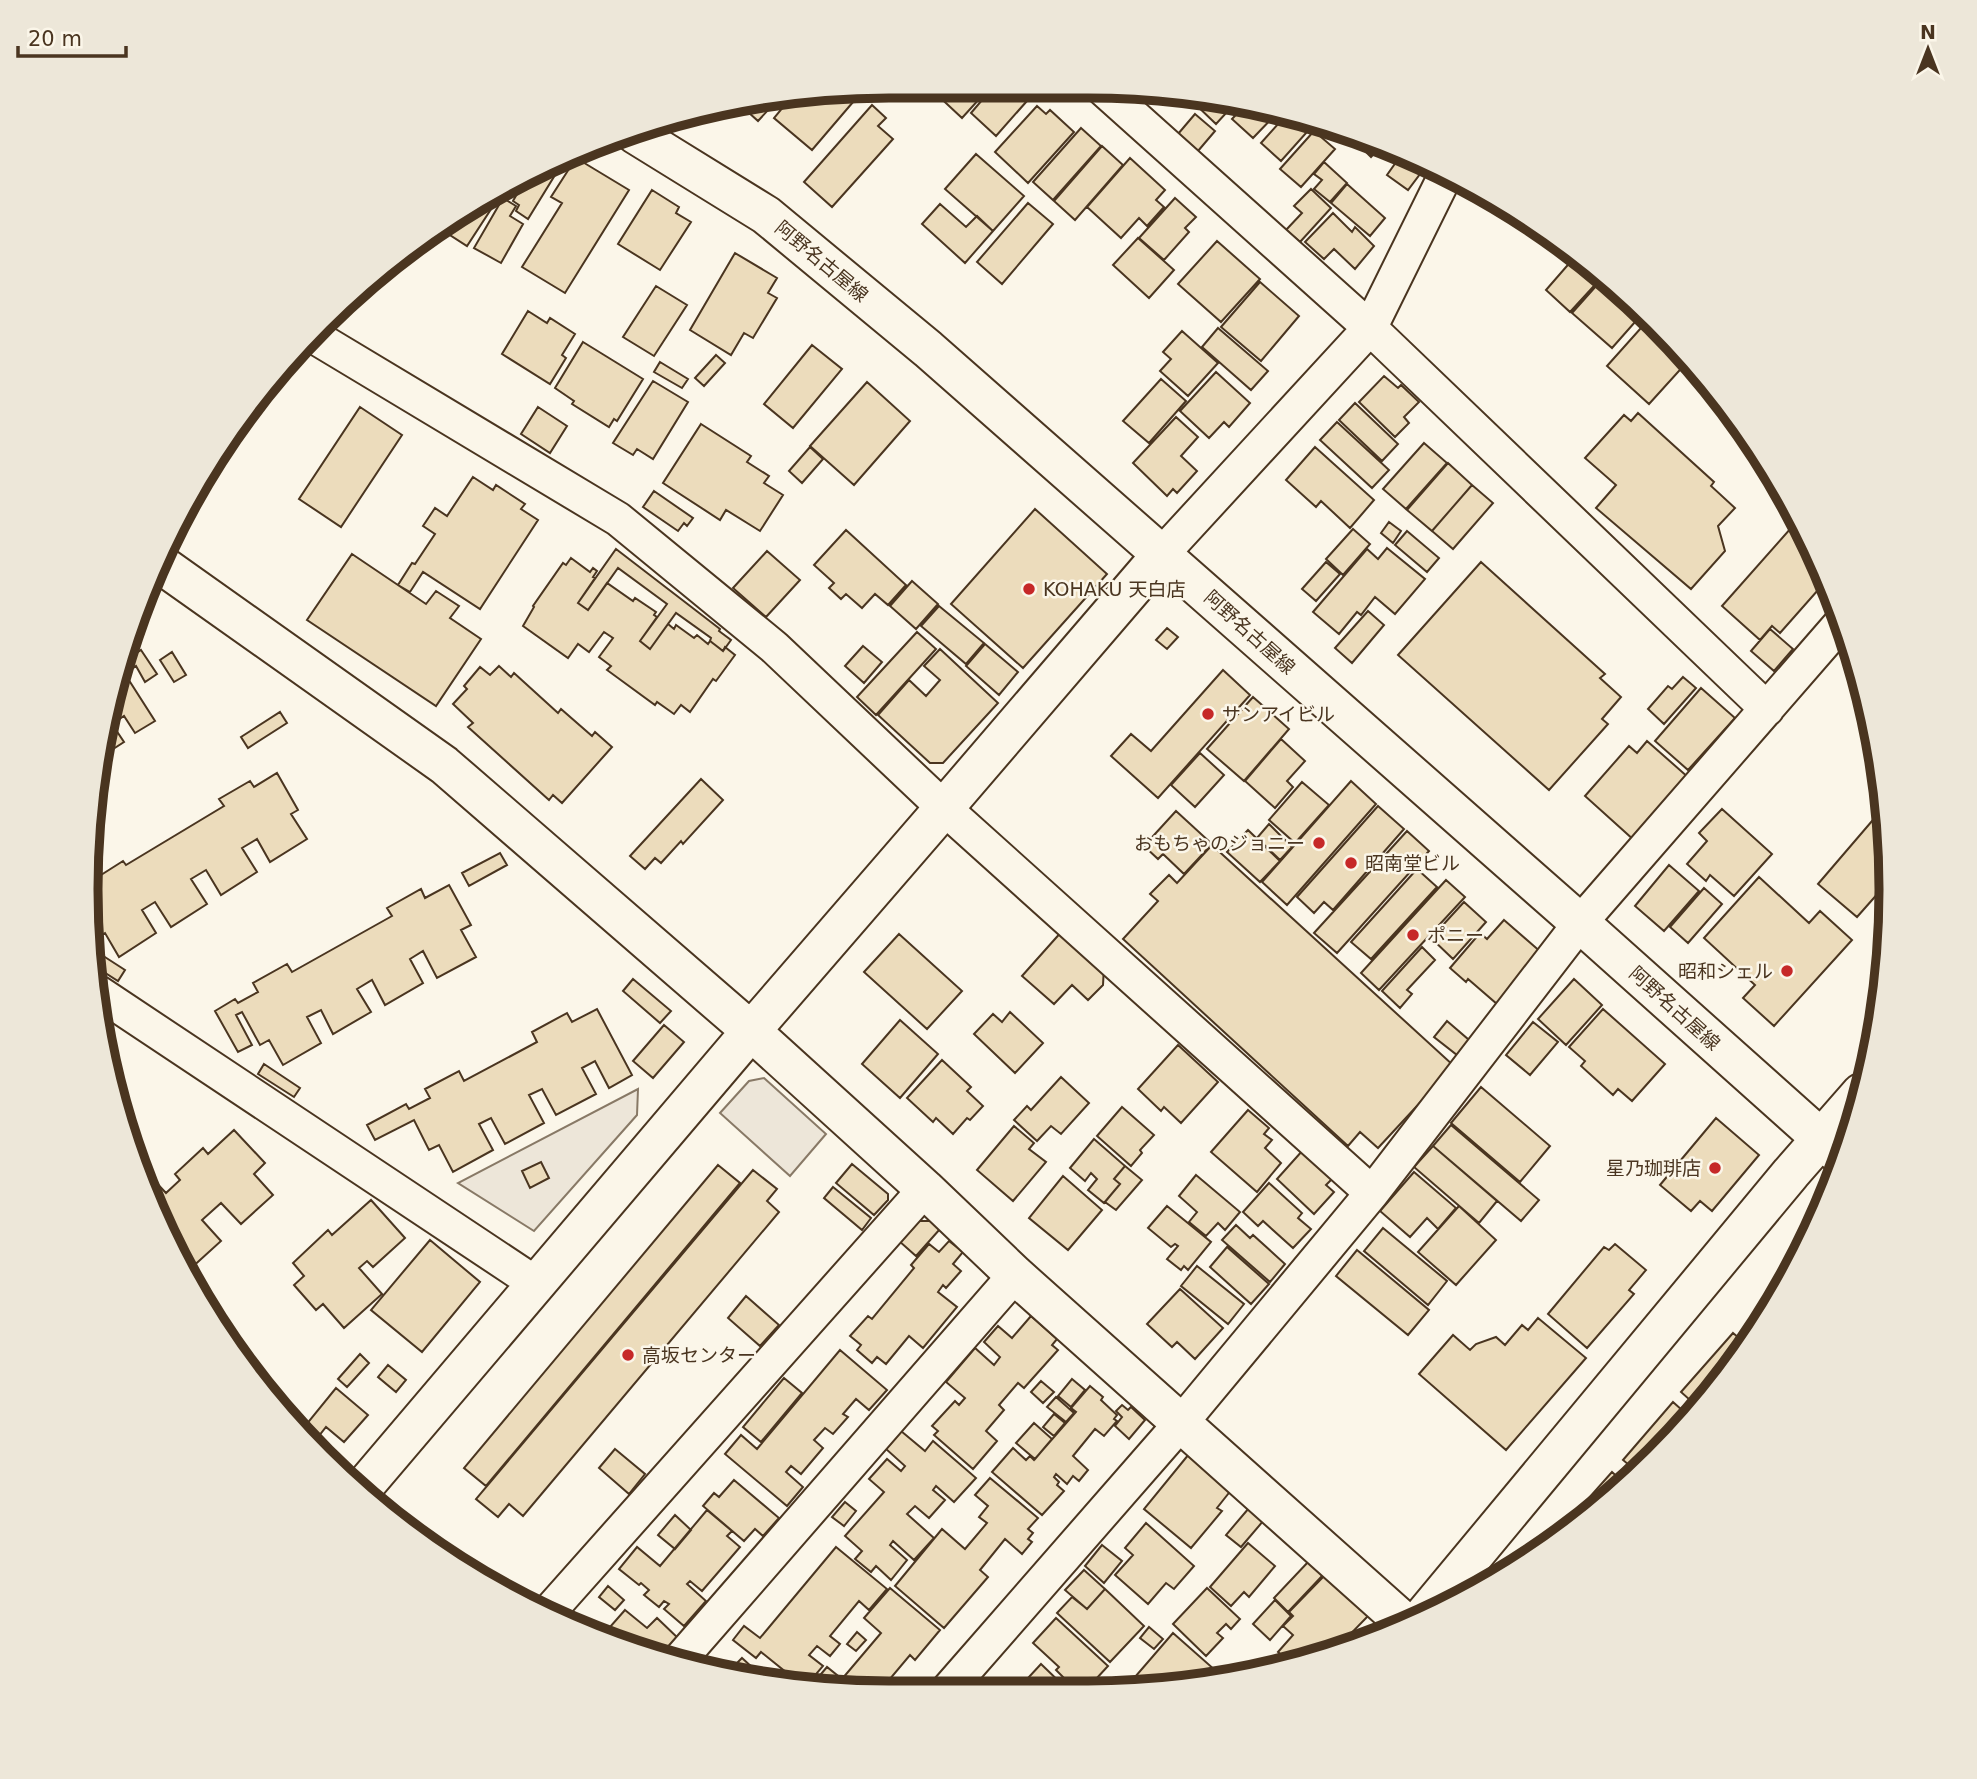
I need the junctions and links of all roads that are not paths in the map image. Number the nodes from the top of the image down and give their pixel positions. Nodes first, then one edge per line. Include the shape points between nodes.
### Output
1 (1114, 99) edge
2 (642, 138) edge
3 (1442, 182) edge
4 (1370, 328) junction
5 (320, 340) edge
6 (1162, 554) junction
7 (167, 568) edge
8 (1835, 630) edge
9 (1767, 709) junction
10 (944, 808) junction
11 (1580, 923) junction
12 (106, 997) edge
13 (751, 1031) junction
14 (1840, 1133) edge
15 (1832, 1149) edge
16 (925, 1189) junction
17 (1372, 1194) junction
18 (1015, 1275) junction
19 (535, 1283) junction
20 (1181, 1423) junction
21 (366, 1483) edge
22 (1439, 1599) edge
23 (554, 1606) edge
24 (1398, 1617) edge
25 (685, 1654) edge
26 (956, 1681) edge

1 - 4 street
2 - 6 street, 阿野名古屋線 via 766,215 928,349
3 - 4 street
4 - 6 street
4 - 9 street
5 - 10 street via 618,519 774,647
6 - 10 street
6 - 11 street, 阿野名古屋線
7 - 13 street via 444,765
8 - 9 street
9 - 11 street
10 - 13 street
10 - 17 street
11 - 15 street, 阿野名古屋線
11 - 17 street
12 - 19 street
13 - 16 street
13 - 19 street
14 - 15 street
15 - 22 street
16 - 18 street
16 - 23 street
17 - 20 street
18 - 20 street
18 - 25 street
19 - 21 street
20 - 24 street
20 - 26 street

